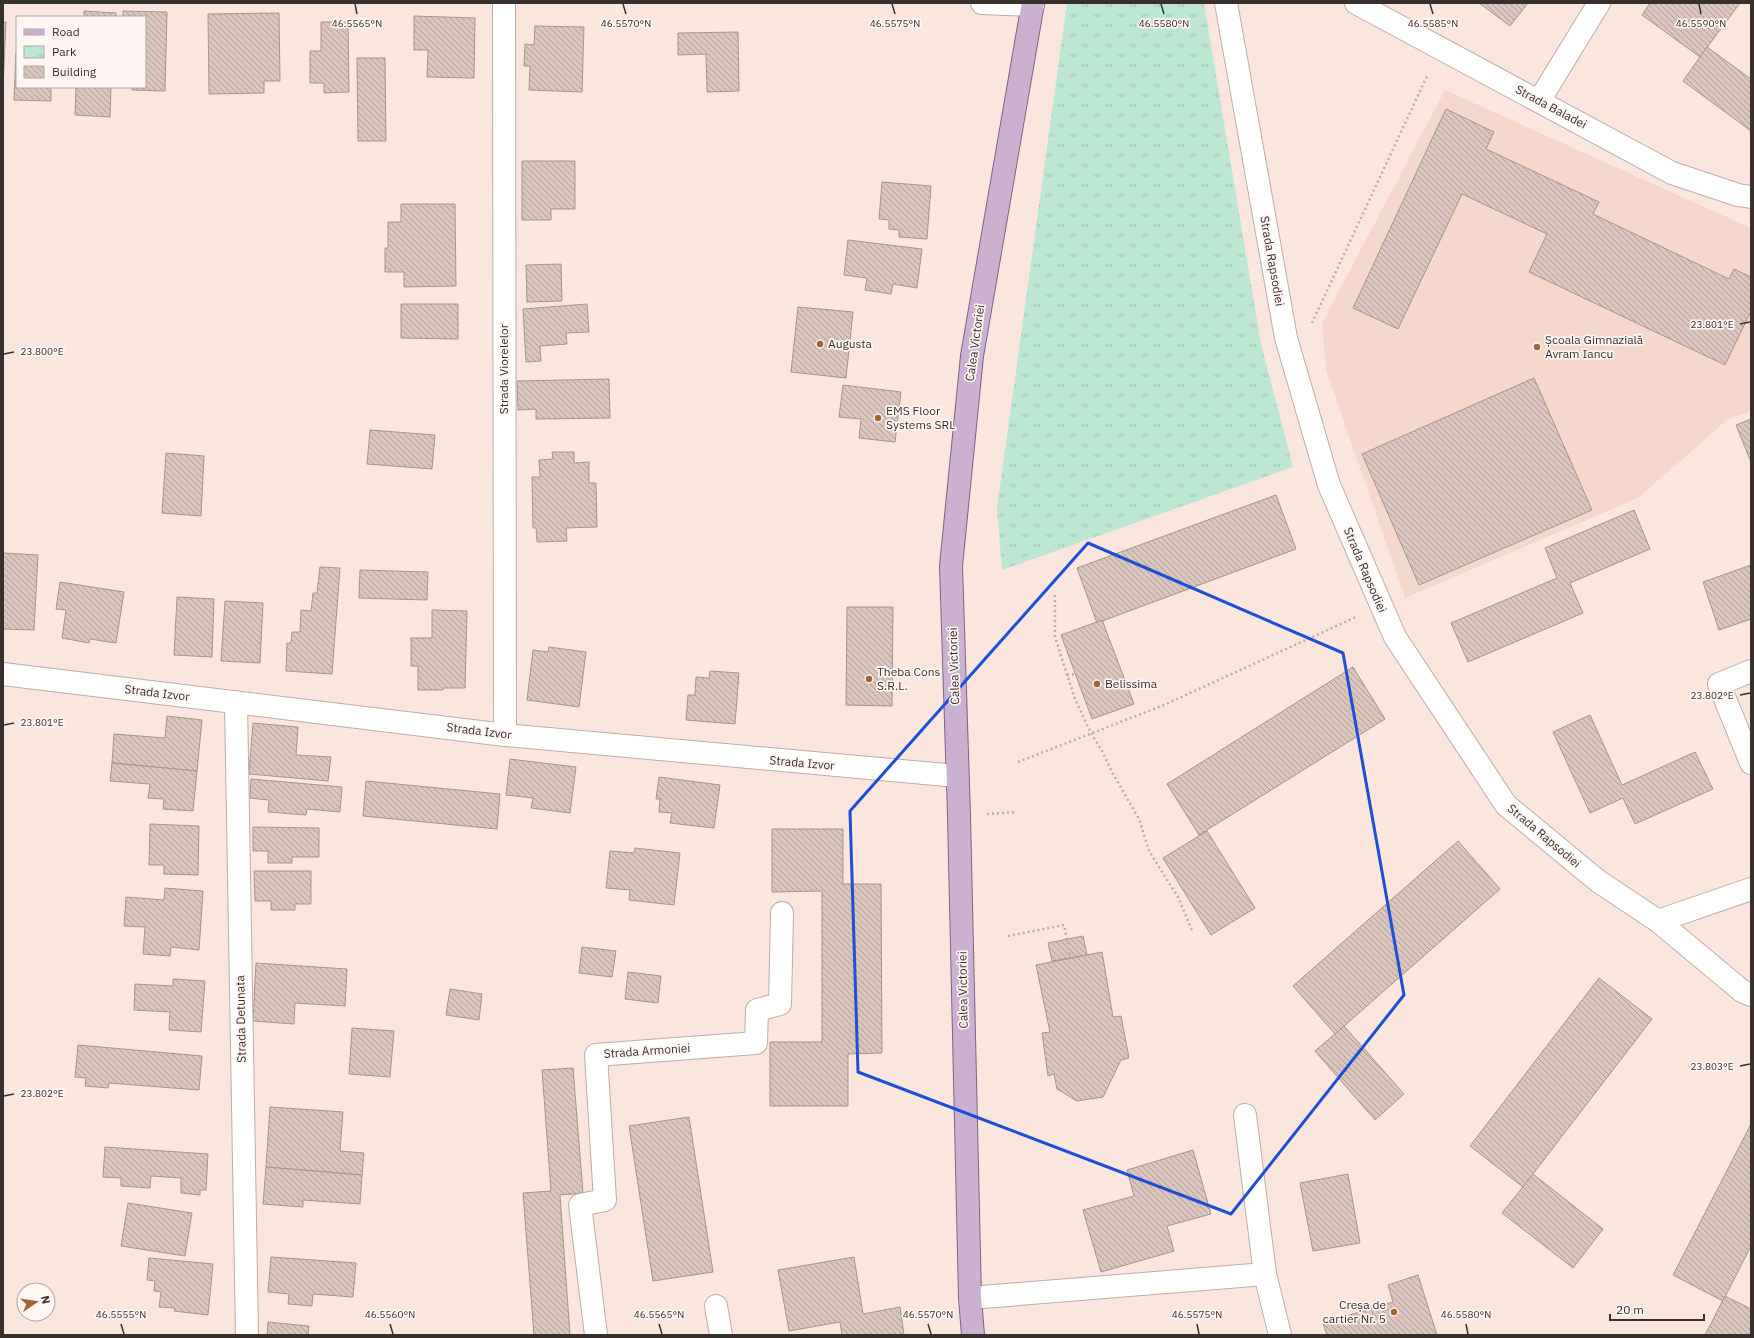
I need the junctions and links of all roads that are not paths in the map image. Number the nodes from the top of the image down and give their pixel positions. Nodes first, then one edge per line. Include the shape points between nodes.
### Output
1 (504, 3) edge
2 (982, 3) edge
3 (1226, 3) edge
4 (1356, 3) edge
5 (1599, 3) edge
6 (1033, 4) edge
7 (1539, 101) junction
8 (1751, 197) edge
9 (1751, 671) edge
10 (3, 674) edge
11 (236, 702) junction
12 (505, 735) junction
13 (1751, 764) edge
14 (957, 776) junction
15 (1751, 889) edge
16 (782, 913) dead end
17 (1658, 921) junction
18 (1751, 995) edge
19 (1245, 1115) dead end
20 (1265, 1274) junction
21 (970, 1298) junction
22 (716, 1306) dead end
23 (247, 1335) edge
24 (596, 1335) edge
25 (721, 1335) edge
26 (973, 1335) edge
27 (1280, 1335) edge

1 - 12 street, Strada Viorelelor
2 - 6 street
3 - 17 street, Strada Rapsodiei via 1286,338 1329,485 1380,606 1395,637 1506,805 1598,881
4 - 7 street, Strada Baladei
5 - 7 street
6 - 14 main road, Calea Victoriei via 972,356 952,551
7 - 8 street, Strada Baladei via 1672,173
9 - 13 street via 1719,684
10 - 11 street, Strada Izvor
11 - 12 street, Strada Izvor
11 - 23 street, Strada Detunata
12 - 14 street, Strada Izvor
14 - 21 main road, Calea Victoriei
15 - 17 street
16 - 24 street, Strada Armoniei via 780,1004 757,1010 756,1043 596,1055 605,1200 580,1205
17 - 18 street, Strada Rapsodiei via 1742,991
19 - 20 street
20 - 21 street
20 - 27 street
21 - 26 main road, Calea Victoriei
22 - 25 street

